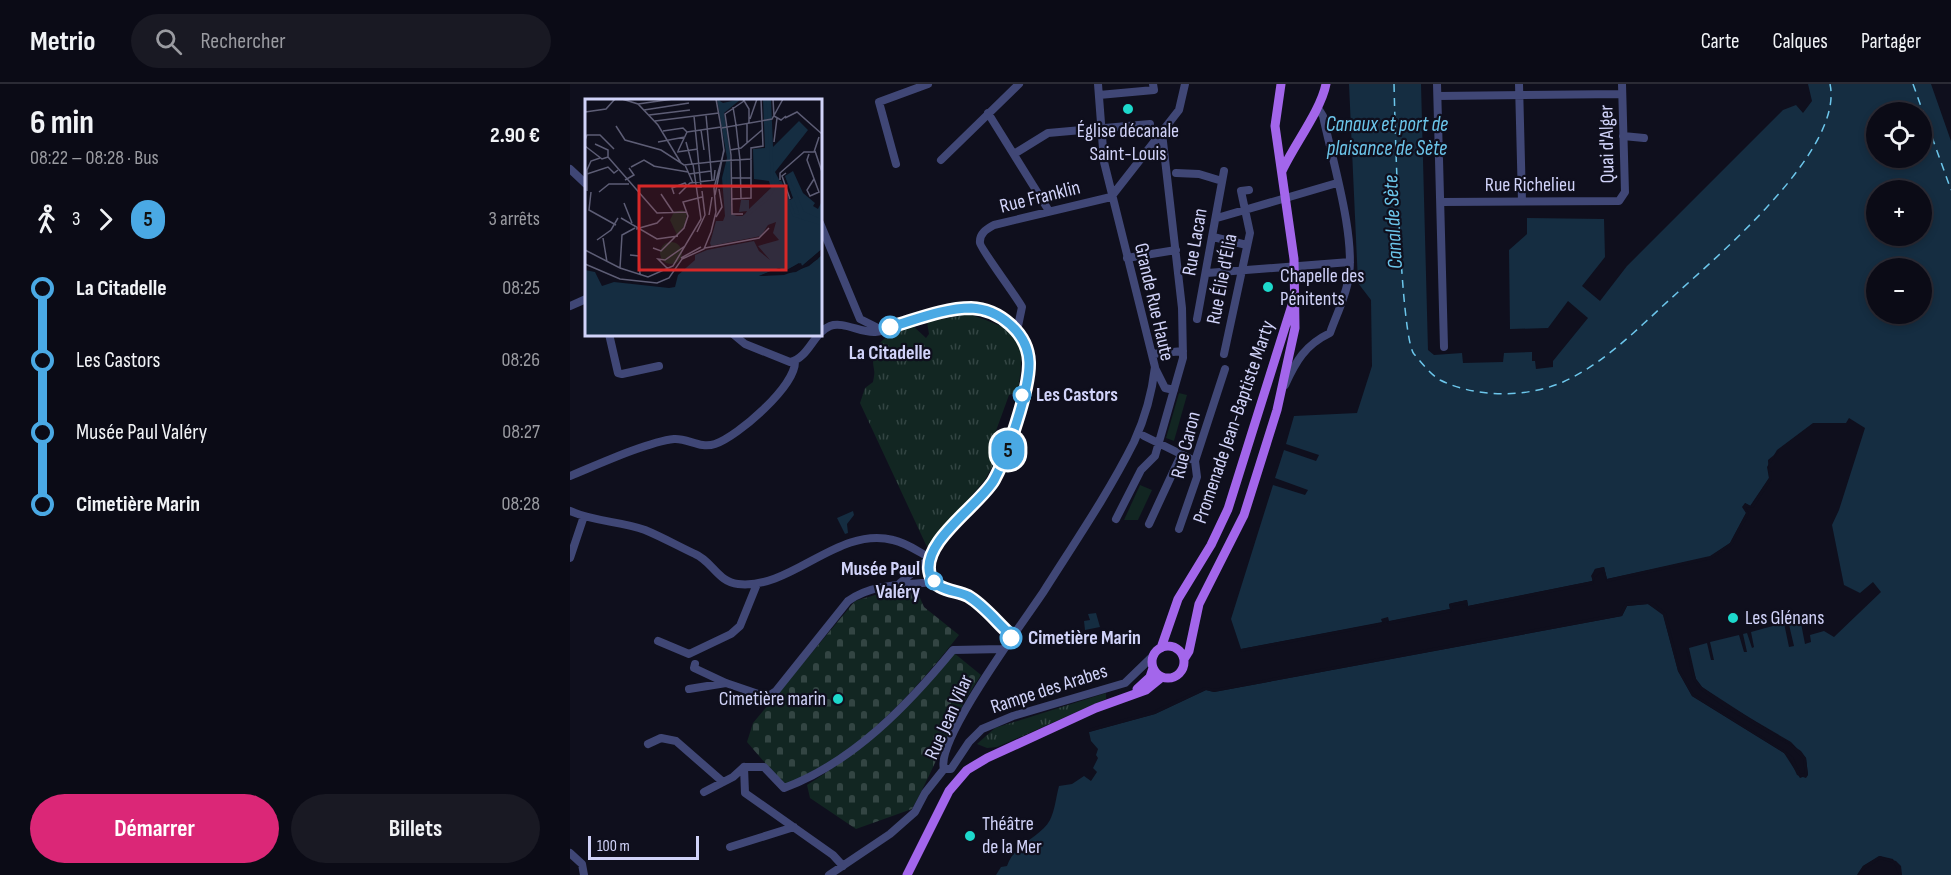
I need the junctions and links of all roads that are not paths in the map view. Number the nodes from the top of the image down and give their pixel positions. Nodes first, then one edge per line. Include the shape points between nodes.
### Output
1 (928, 84) edge
2 (1098, 84) edge
3 (1185, 84) edge
4 (1281, 84) edge
5 (1326, 84) edge
6 (1437, 84) edge
7 (1519, 84) edge
8 (1622, 84) edge
9 (1016, 85) edge
10 (1153, 87) edge
11 (1622, 94) junction
12 (1099, 95) junction
13 (1520, 95) junction
14 (1438, 96) junction
15 (1319, 111) junction
16 (988, 113) junction
17 (1150, 124) dead end
18 (1102, 128) junction
19 (1162, 133) junction
20 (1623, 136) junction
21 (1644, 138) dead end
22 (1014, 154) junction
23 (1284, 157) junction
24 (941, 160) dead end
25 (896, 164) dead end
26 (570, 170) edge
27 (1224, 171) dead end
28 (1176, 173) dead end
29 (585, 180) edge
30 (1222, 181) junction
31 (1337, 183) junction
32 (1249, 190) dead end
33 (1111, 197) junction
34 (1285, 198) junction
35 (1522, 201) junction
36 (1619, 201) joint
37 (1441, 202) junction
38 (1243, 210) junction
39 (1049, 211) junction
40 (1217, 218) junction
41 (822, 228) edge
42 (1213, 237) junction
43 (1247, 245) junction
44 (1176, 250) junction
45 (1127, 258) junction
46 (1350, 262) junction
47 (1294, 266) junction
48 (1242, 270) junction
49 (1207, 273) junction
50 (585, 299) edge
51 (570, 306) edge
52 (1197, 319) dead end
53 (1292, 322) junction
54 (882, 330) junction
55 (1017, 331) junction
56 (822, 335) edge
57 (609, 336) edge
58 (736, 336) edge
59 (821, 336) edge
60 (1444, 347) dead end
61 (1183, 351) junction
62 (1152, 354) junction
63 (1224, 354) dead end
64 (795, 361) junction
65 (659, 366) dead end
66 (1155, 367) junction
67 (1226, 369) dead end
68 (1174, 390) junction
69 (1282, 392) junction
70 (1144, 436) dead end
71 (1159, 444) junction
72 (1181, 455) junction
73 (1195, 461) junction
74 (570, 476) edge
75 (570, 511) edge
76 (584, 516) junction
77 (1116, 519) dead end
78 (1149, 524) dead end
79 (1179, 529) dead end
80 (570, 558) edge
81 (930, 558) junction
82 (900, 582) junction
83 (934, 582) junction
84 (757, 584) junction
85 (1012, 636) junction
86 (658, 641) dead end
87 (1161, 648) junction
88 (1003, 649) junction
89 (1154, 656) junction
90 (1184, 659) junction
91 (1140, 665) junction
92 (693, 666) dead end
93 (1153, 667) junction
94 (1162, 677) junction
95 (726, 683) junction
96 (689, 688) dead end
97 (1130, 694) junction
98 (648, 744) dead end
99 (744, 767) junction
100 (944, 769) junction
101 (723, 782) junction
102 (704, 792) dead end
103 (794, 827) junction
104 (730, 847) dead end
105 (570, 853) edge
106 (843, 866) junction
107 (584, 875) edge
108 (830, 875) edge
109 (907, 875) edge

1 - 25 street via 879,102
2 - 12 street, Grande Rue Haute
3 - 19 street via 1181,106
4 - 23 main road via 1275,126
5 - 15 main road
6 - 14 street
7 - 13 street
8 - 11 street, Quai d'Alger
9 - 16 street
10 - 12 street
11 - 13 street
11 - 20 street, Quai d'Alger
12 - 18 street, Grande Rue Haute
13 - 14 street
13 - 35 street
14 - 37 street
15 - 23 main road
15 - 31 street
16 - 22 street
16 - 24 street
17 - 18 street
18 - 22 street via 1048,133
18 - 33 street, Grande Rue Haute
19 - 33 street
19 - 44 street
20 - 21 street
20 - 36 street, Quai d'Alger via 1625,192
22 - 39 street
23 - 34 main road
26 - 29 street
27 - 30 street, Rue Lacan
28 - 30 street
30 - 40 street, Rue Lacan
31 - 34 street
31 - 46 street
32 - 38 street via 1241,191
33 - 39 street, Rue Franklin
33 - 45 street, Grande Rue Haute
34 - 38 street
34 - 47 main road
35 - 36 street, Rue Richelieu
35 - 37 street, Rue Richelieu
37 - 60 street
38 - 40 street
38 - 43 street, Rue Élie d'Élia via 1250,233
39 - 55 street, Rue Franklin via 994,225 981,237 982,250 1022,307
40 - 42 street, Rue Lacan
41 - 54 street via 860,319
42 - 43 street
42 - 49 street, Rue Lacan
43 - 48 street, Rue Élie d'Élia
44 - 45 street
44 - 61 street
45 - 62 street, Grande Rue Haute
46 - 47 street
46 - 69 street via 1348,281 1330,333 1299,356
47 - 48 street
47 - 53 main road
48 - 49 street
48 - 63 street, Rue Élie d'Élia
49 - 52 street, Rue Lacan
50 - 51 street
53 - 69 main road
53 - 87 main road, Promenade Jean-Baptiste Marty via 1228,509 1178,599
54 - 55 street via 970,308 993,315
54 - 56 street via 868,332 831,326
55 - 81 street via 1026,345 1029,364 1004,459 993,483 970,505
57 - 65 street via 618,373
58 - 64 street via 760,351
59 - 64 street
61 - 62 street
61 - 68 street
62 - 66 street, Grande Rue Haute
64 - 74 street via 795,368 780,390 733,436 706,445 676,439
66 - 68 street via 1165,388
66 - 85 street, Grande Rue Haute via 1150,397 1131,446 1084,528
67 - 73 street, Rue Caron
68 - 71 street
69 - 90 main road via 1244,515 1210,578 1193,621 1189,651
70 - 71 street
71 - 72 street
71 - 77 street
72 - 73 street
72 - 78 street
73 - 79 street, Rue Caron via 1197,477
75 - 76 street
76 - 80 street
76 - 84 street via 645,531 706,559 725,580
81 - 82 street
81 - 83 street
81 - 84 street via 891,539 870,539 837,547
82 - 83 street
82 - 95 street via 848,601 776,691 767,697
83 - 85 street via 972,598
84 - 86 street via 740,626 731,634 689,654
85 - 88 street, Rue Jean Vilar
87 - 89 main road
87 - 90 main road via 1174,647
88 - 99 street via 953,650 852,751 810,779 784,788 764,767
88 - 100 street, Rue Jean Vilar via 965,711 944,759
89 - 91 street, Rampe des Arabes
89 - 93 main road
90 - 94 main road via 1177,675
91 - 93 street
91 - 100 street, Rampe des Arabes via 1125,682 990,725 975,735 951,769
92 - 95 street
93 - 94 main road
93 - 97 main road via 1146,682
94 - 97 main road via 1146,690
95 - 96 street
97 - 109 main road via 967,770 949,791
98 - 101 street via 661,738 676,741
99 - 101 street
99 - 103 street via 745,793
100 - 106 street, Rue Jean Vilar via 915,812
101 - 102 street
103 - 104 street
103 - 106 street
105 - 107 street via 582,864
106 - 108 street, Rue Jean Vilar

